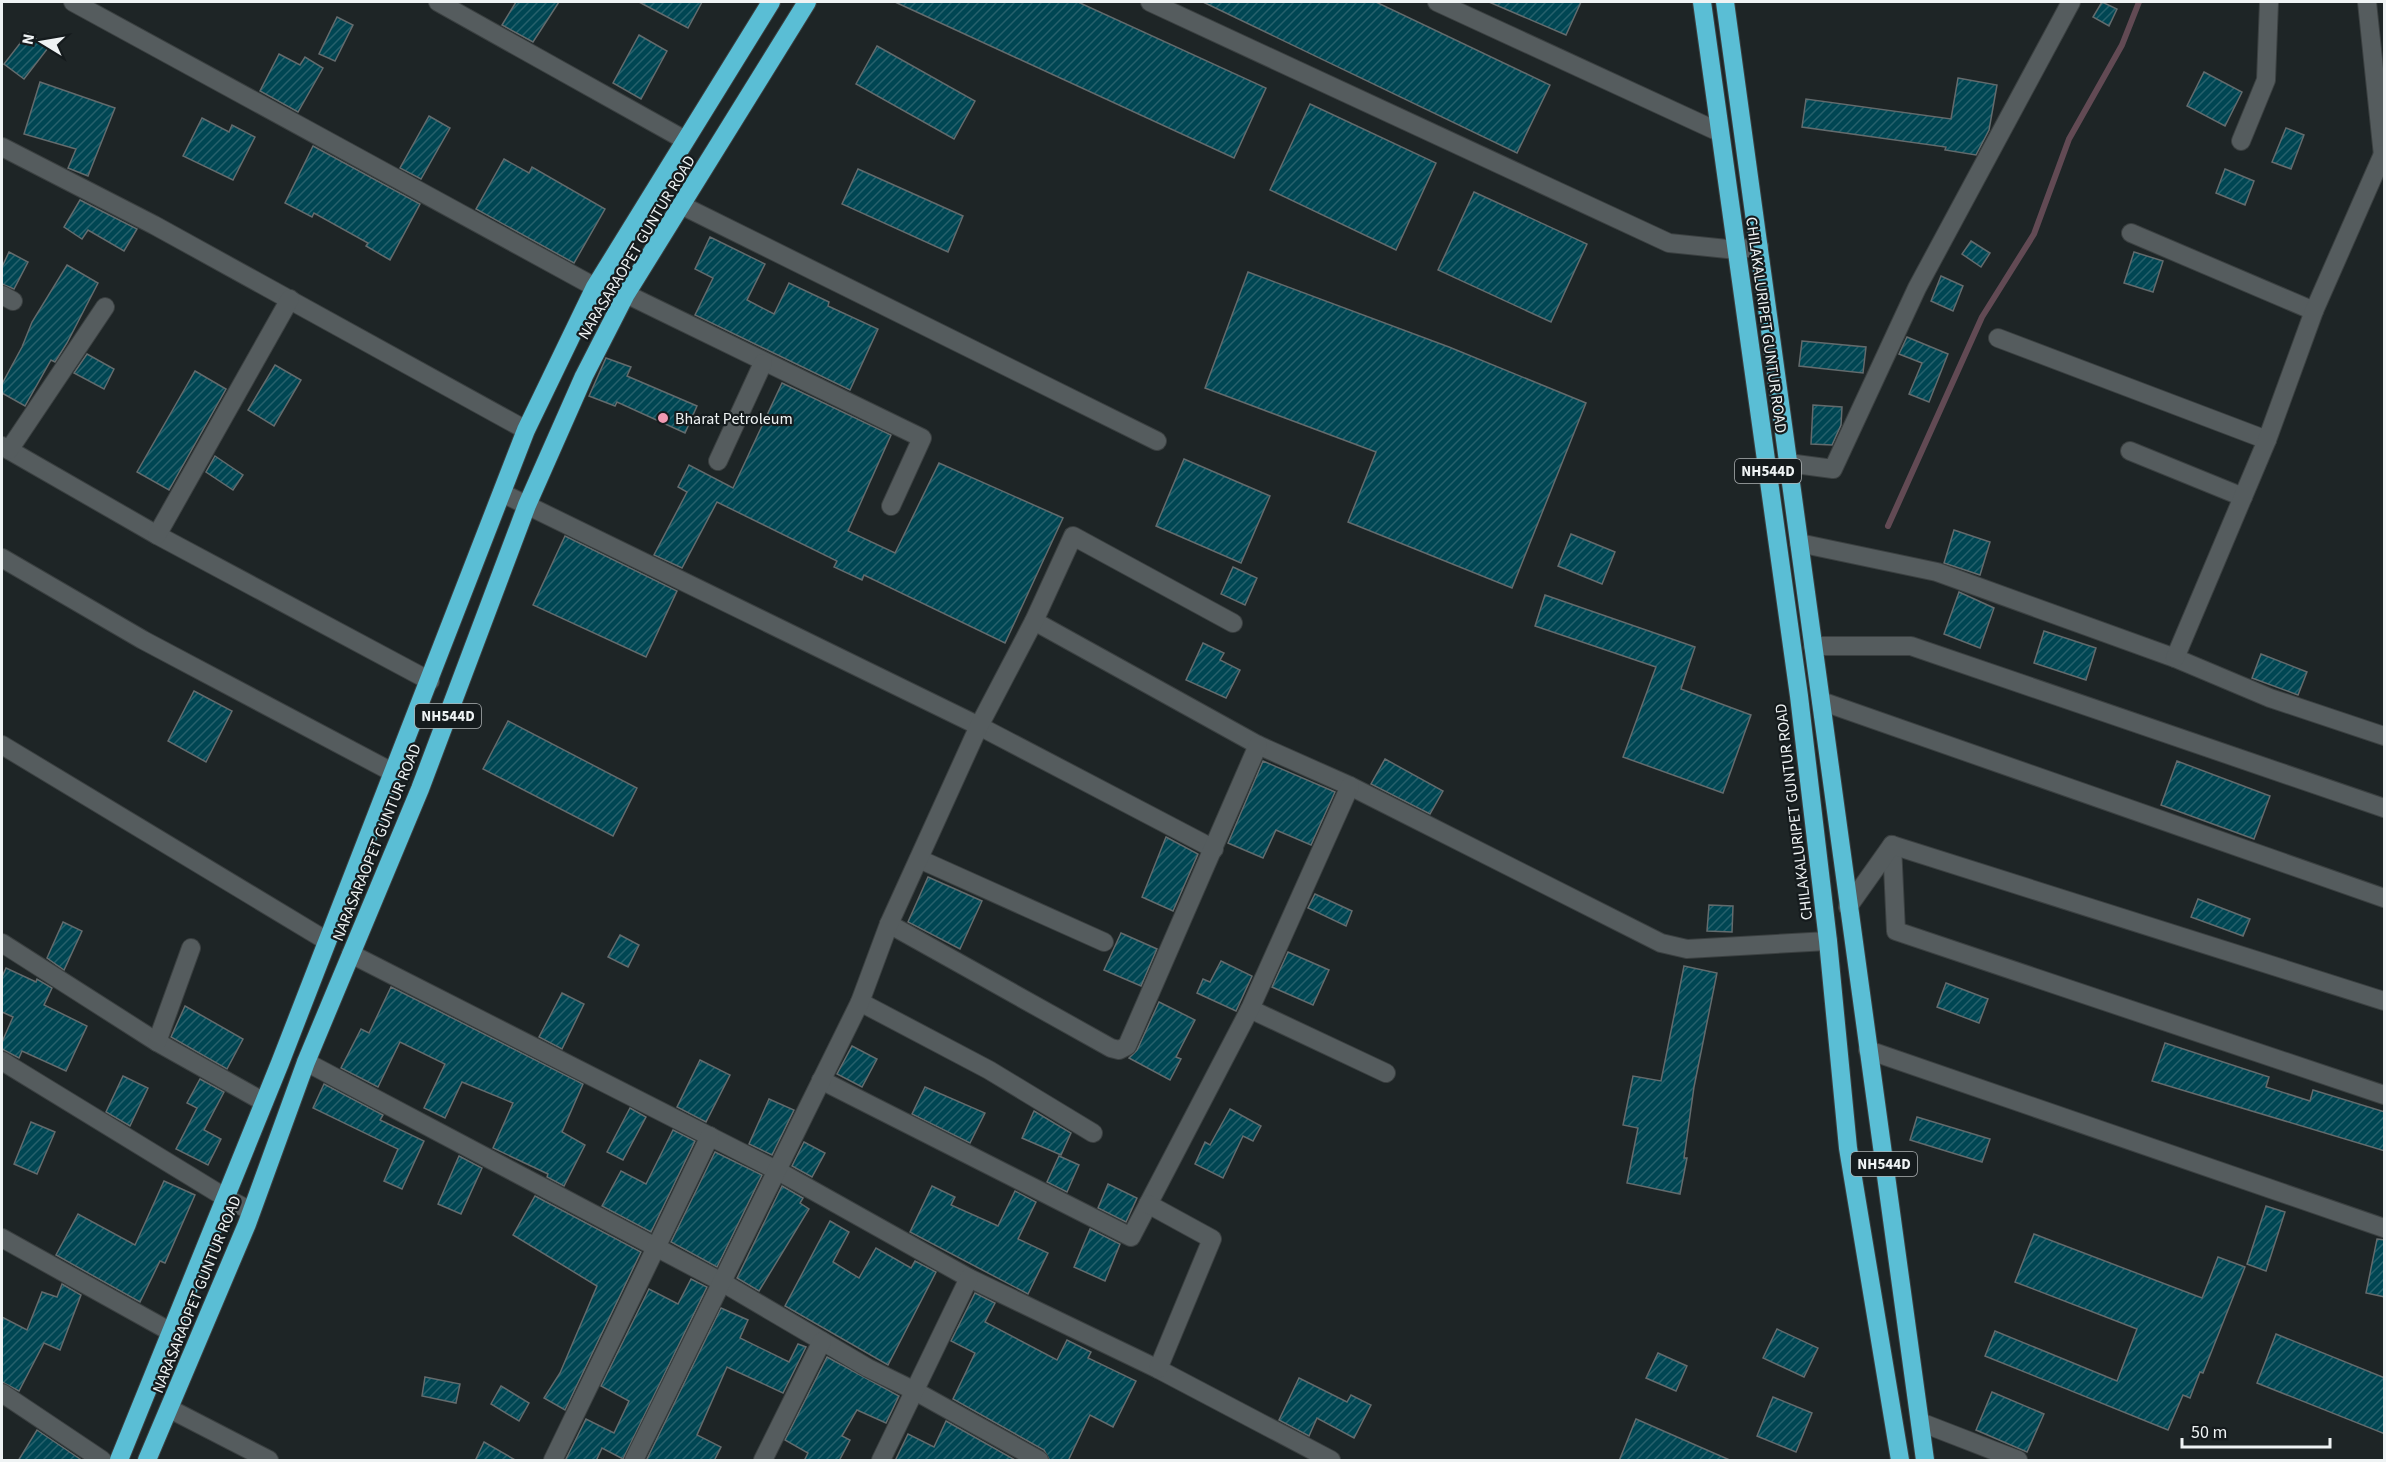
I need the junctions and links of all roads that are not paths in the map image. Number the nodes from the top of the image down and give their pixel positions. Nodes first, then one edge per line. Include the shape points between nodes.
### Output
1 (73, 2) edge
2 (438, 2) edge
3 (771, 2) edge
4 (807, 2) edge
5 (1152, 2) edge
6 (1437, 2) edge
7 (1702, 2) edge
8 (1725, 2) edge
9 (2071, 2) edge
10 (2269, 2) edge
11 (2367, 2) edge
12 (1719, 132) junction
13 (685, 140) junction
14 (2241, 141) dead end
15 (2, 147) edge
16 (2384, 159) edge
17 (682, 206) junction
18 (2131, 233) dead end
19 (1759, 246) junction
20 (1737, 250) junction
21 (596, 287) junction
22 (626, 294) junction
23 (290, 299) junction
24 (105, 307) dead end
25 (2314, 310) junction
26 (1998, 338) dead end
27 (763, 363) junction
28 (526, 430) junction
29 (2267, 440) junction
30 (1157, 441) dead end
31 (5, 448) edge
32 (2130, 451) dead end
33 (718, 461) dead end
34 (1788, 463) junction
35 (502, 493) junction
36 (2243, 497) junction
37 (527, 505) junction
38 (891, 506) dead end
39 (157, 535) junction
40 (1799, 543) junction
41 (2, 558) edge
42 (1034, 621) junction
43 (1233, 623) dead end
44 (1813, 646) junction
45 (2175, 658) junction
46 (430, 681) junction
47 (1821, 701) junction
48 (979, 726) junction
49 (2385, 736) edge
50 (2, 745) edge
51 (1258, 745) junction
52 (394, 773) junction
53 (1350, 786) junction
54 (2385, 808) edge
55 (1892, 845) junction
56 (1214, 849) junction
57 (919, 859) junction
58 (2385, 897) edge
59 (1848, 907) junction
60 (889, 924) junction
61 (327, 941) junction
62 (1828, 941) junction
63 (1104, 942) dead end
64 (2, 943) edge
65 (191, 948) dead end
66 (351, 954) junction
67 (2385, 1001) edge
68 (860, 1002) junction
69 (1250, 1010) junction
70 (157, 1042) junction
71 (1868, 1050) junction
72 (2, 1061) edge
73 (306, 1062) junction
74 (1386, 1072) dead end
75 (821, 1080) junction
76 (2385, 1095) edge
77 (264, 1102) junction
78 (1093, 1133) dead end
79 (710, 1136) junction
80 (778, 1171) junction
81 (226, 1198) junction
82 (1148, 1204) junction
83 (251, 1211) junction
84 (2385, 1228) edge
85 (2, 1238) edge
86 (655, 1247) junction
87 (969, 1278) junction
88 (720, 1281) junction
89 (171, 1332) junction
90 (822, 1341) junction
91 (1158, 1369) junction
92 (915, 1391) junction
93 (2, 1394) edge
94 (170, 1409) junction
95 (1920, 1422) junction
96 (1035, 1460) edge
97 (102, 1461) edge
98 (119, 1461) edge
99 (147, 1461) edge
100 (269, 1461) edge
101 (553, 1461) edge
102 (634, 1461) edge
103 (763, 1461) edge
104 (881, 1461) edge
105 (1331, 1461) edge
106 (1900, 1461) edge
107 (1925, 1461) edge
108 (2018, 1461) edge

1 - 21 street
2 - 13 street
3 - 13 highway, NARASARAOPET GUNTUR ROAD / NH544D
4 - 17 highway, NARASARAOPET GUNTUR ROAD / NH544D
5 - 20 street via 1670,243
6 - 12 street
7 - 12 highway, CHILAKALURIPET GUNTUR ROAD / NH544D
8 - 19 highway, CHILAKALURIPET GUNTUR ROAD / NH544D
9 - 34 street via 1917,288 1833,469
10 - 14 street via 2266,80
11 - 16 street
12 - 20 highway, CHILAKALURIPET GUNTUR ROAD / NH544D
13 - 21 highway, NARASARAOPET GUNTUR ROAD / NH544D
15 - 23 street
16 - 25 street
17 - 22 highway, NARASARAOPET GUNTUR ROAD / NH544D
17 - 30 street
18 - 25 street
19 - 20 street
19 - 34 highway, CHILAKALURIPET GUNTUR ROAD / NH544D
20 - 62 highway, CHILAKALURIPET GUNTUR ROAD / NH544D via 1799,696
21 - 28 highway, NARASARAOPET GUNTUR ROAD / NH544D
22 - 27 street
22 - 37 highway, NARASARAOPET GUNTUR ROAD / NH544D via 584,376
23 - 28 street
23 - 39 street
24 - 31 street
25 - 29 street
26 - 29 street
27 - 33 street
27 - 38 street via 922,438
28 - 35 highway, NARASARAOPET GUNTUR ROAD / NH544D
29 - 36 street
31 - 39 street
32 - 36 street
34 - 40 highway, CHILAKALURIPET GUNTUR ROAD / NH544D
35 - 37 street
35 - 46 highway, NARASARAOPET GUNTUR ROAD / NH544D
36 - 45 street
37 - 48 street
37 - 66 highway, NARASARAOPET GUNTUR ROAD / NH544D via 424,779
39 - 46 street
40 - 44 highway, CHILAKALURIPET GUNTUR ROAD / NH544D
40 - 45 street via 1936,572
41 - 52 street via 143,640
42 - 43 street via 1073,536
42 - 48 street
42 - 51 street
44 - 47 highway, CHILAKALURIPET GUNTUR ROAD / NH544D
44 - 54 street via 1911,646
45 - 49 street via 2270,698
46 - 52 highway, NARASARAOPET GUNTUR ROAD / NH544D
47 - 58 street
47 - 59 highway, CHILAKALURIPET GUNTUR ROAD / NH544D
48 - 56 street
48 - 57 street
50 - 61 street
51 - 53 street
51 - 56 street
52 - 61 highway, NARASARAOPET GUNTUR ROAD / NH544D
53 - 62 street via 1661,943 1687,949
53 - 69 street
55 - 59 street
55 - 67 street
55 - 76 street via 1896,931
56 - 60 street via 1127,1046 1119,1050
57 - 60 street
57 - 63 street
59 - 71 highway, NH544D
60 - 68 street
61 - 77 highway, NARASARAOPET GUNTUR ROAD / NH544D
62 - 106 highway, NH544D via 1848,1148
64 - 70 street
65 - 70 street
66 - 73 highway, NARASARAOPET GUNTUR ROAD / NH544D
66 - 79 street
68 - 75 street
68 - 78 street via 989,1070
69 - 74 street
69 - 82 street
70 - 77 street
71 - 84 street
71 - 95 highway, NH544D
72 - 81 street
73 - 83 highway, NARASARAOPET GUNTUR ROAD / NH544D
73 - 86 street
75 - 80 street
75 - 82 street via 1131,1237
77 - 81 highway, NARASARAOPET GUNTUR ROAD / NH544D
79 - 80 street
79 - 86 street
80 - 87 street
80 - 88 street
81 - 83 street
81 - 89 highway, NARASARAOPET GUNTUR ROAD / NH544D
82 - 91 street via 1212,1239
83 - 94 highway, NARASARAOPET GUNTUR ROAD / NH544D
85 - 89 street
86 - 88 street
86 - 101 street
87 - 91 street
87 - 92 street
88 - 90 street
88 - 102 street
89 - 98 highway, NARASARAOPET GUNTUR ROAD / NH544D
90 - 92 street
90 - 103 street
91 - 105 street
92 - 96 street
92 - 104 street
93 - 97 street
94 - 99 highway, NARASARAOPET GUNTUR ROAD / NH544D
94 - 100 street
95 - 107 highway, NH544D
95 - 108 street

